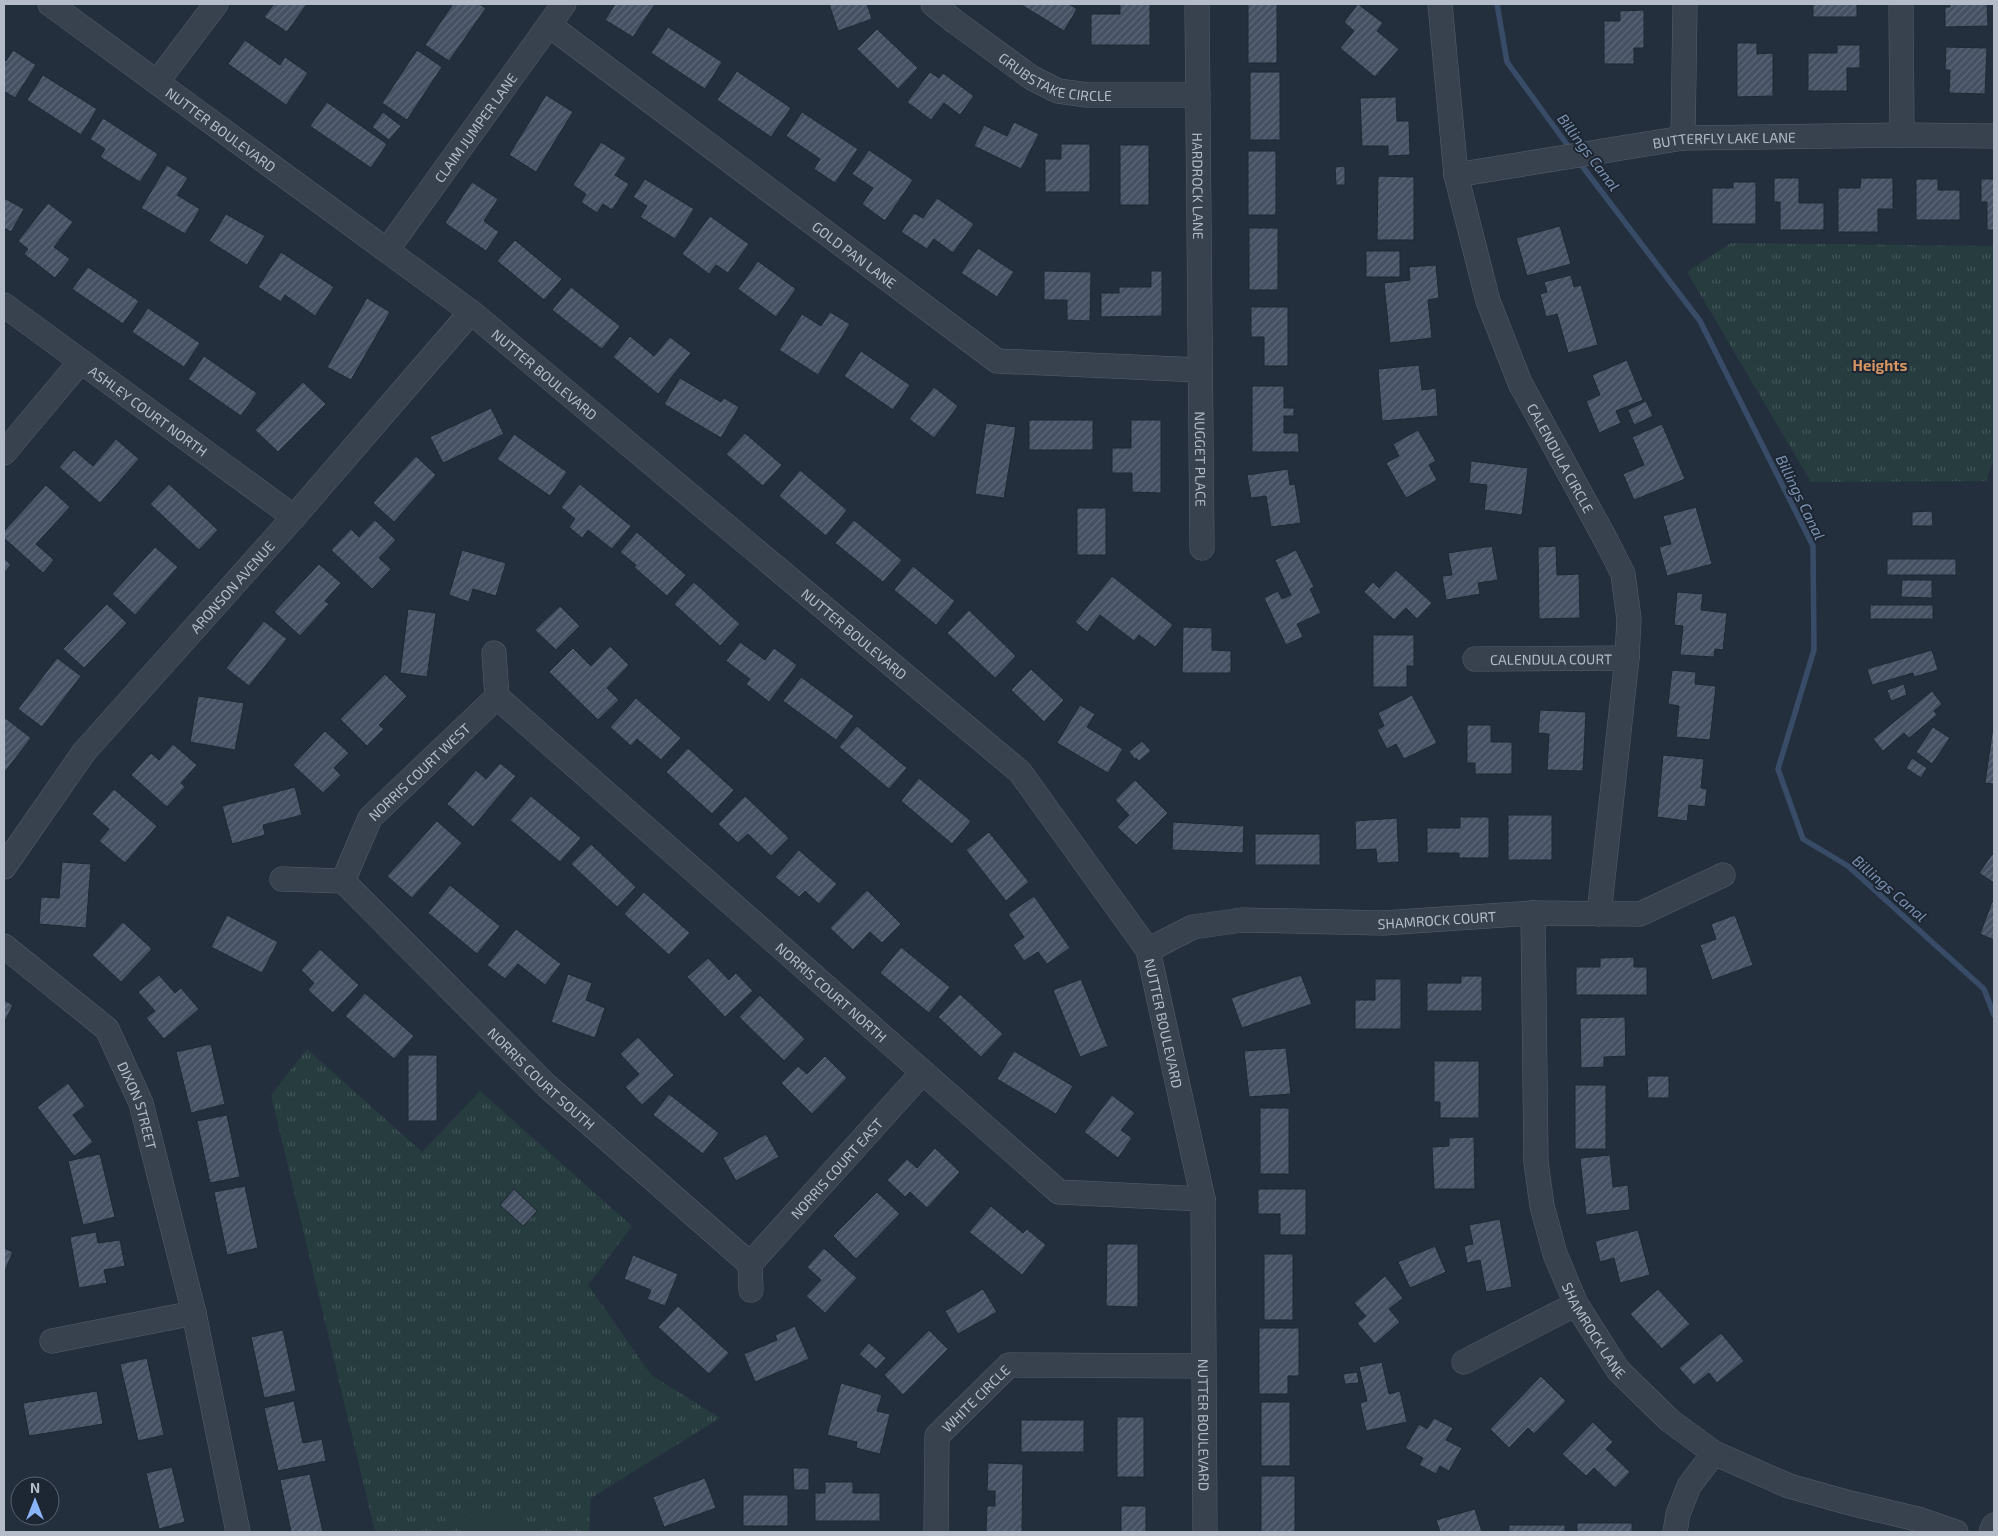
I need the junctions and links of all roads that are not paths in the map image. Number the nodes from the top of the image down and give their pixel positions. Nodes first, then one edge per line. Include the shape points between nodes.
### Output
1 (50, 4) edge
2 (216, 4) edge
3 (564, 4) edge
4 (933, 4) edge
5 (1196, 4) edge
6 (1440, 4) edge
7 (1685, 4) edge
8 (1901, 4) edge
9 (550, 25) junction
10 (157, 82) junction
11 (1198, 95) junction
12 (1902, 134) junction
13 (1994, 136) edge
14 (1683, 138) junction
15 (1456, 176) junction
16 (387, 250) junction
17 (4, 305) edge
18 (471, 312) junction
19 (81, 361) junction
20 (1200, 370) junction
21 (4, 453) edge
22 (294, 517) junction
23 (1202, 548) dead end
24 (494, 653) dead end
25 (1627, 658) junction
26 (1475, 659) dead end
27 (497, 697) junction
28 (4, 867) edge
29 (1722, 875) dead end
30 (282, 880) dead end
31 (343, 881) junction
32 (1533, 913) junction
33 (1599, 914) junction
34 (4, 946) edge
35 (1148, 950) junction
36 (923, 1072) junction
37 (1203, 1199) junction
38 (750, 1264) junction
39 (751, 1290) dead end
40 (1576, 1304) junction
41 (194, 1313) junction
42 (52, 1341) dead end
43 (1464, 1362) dead end
44 (1203, 1366) junction
45 (1714, 1453) junction
46 (1994, 1525) edge
47 (238, 1532) edge
48 (936, 1532) edge
49 (1205, 1532) edge
50 (1675, 1532) edge
51 (1956, 1532) edge
52 (1991, 1532) edge

1 - 10 street, NUTTER BOULEVARD
2 - 10 street
3 - 9 street, CLAIM JUMPER LANE
4 - 11 street, GRUBSTAKE CIRCLE via 1032,78 1058,91
5 - 11 street, HARDROCK LANE
6 - 15 street, CALENDULA CIRCLE
7 - 14 street
8 - 12 street
9 - 16 street, CLAIM JUMPER LANE
9 - 20 street, GOLD PAN LANE via 997,361
10 - 16 street, NUTTER BOULEVARD
11 - 20 street, HARDROCK LANE
12 - 13 street, BUTTERFLY LAKE LANE
12 - 14 street, BUTTERFLY LAKE LANE
14 - 15 street, BUTTERFLY LAKE LANE
15 - 25 street, CALENDULA CIRCLE via 1488,302 1520,383 1622,574 1629,619
16 - 18 street, NUTTER BOULEVARD
17 - 19 street, ASHLEY COURT NORTH
18 - 22 street, ARONSON AVENUE
18 - 35 street, NUTTER BOULEVARD via 1020,772
19 - 21 street
19 - 22 street, ASHLEY COURT NORTH
20 - 23 street, NUGGET PLACE
22 - 28 street, ARONSON AVENUE via 84,752
24 - 27 street
25 - 26 street, CALENDULA COURT
25 - 33 street, CALENDULA CIRCLE
27 - 31 street, NORRIS COURT WEST via 370,818
27 - 36 street, NORRIS COURT NORTH
29 - 33 street, SHAMROCK COURT via 1640,914
30 - 31 street
31 - 38 street, NORRIS COURT SOUTH via 547,1086
32 - 33 street, SHAMROCK COURT
32 - 35 street, SHAMROCK COURT via 1383,923 1242,920 1193,927
32 - 40 street, SHAMROCK LANE via 1536,1162 1542,1206 1555,1254
34 - 41 street, DIXON STREET via 106,1029 141,1104
35 - 37 street, NUTTER BOULEVARD
36 - 37 street, NORRIS COURT NORTH via 1059,1192
36 - 38 street, NORRIS COURT EAST
37 - 44 street, NUTTER BOULEVARD
38 - 39 street
40 - 43 street
40 - 45 street, SHAMROCK LANE via 1618,1370 1669,1420
41 - 42 street
41 - 47 street, DIXON STREET
44 - 48 street, WHITE CIRCLE via 1009,1365 937,1436
44 - 49 street, NUTTER BOULEVARD
45 - 50 street via 1689,1486
45 - 51 street, SHAMROCK LANE via 1789,1486
46 - 52 street

